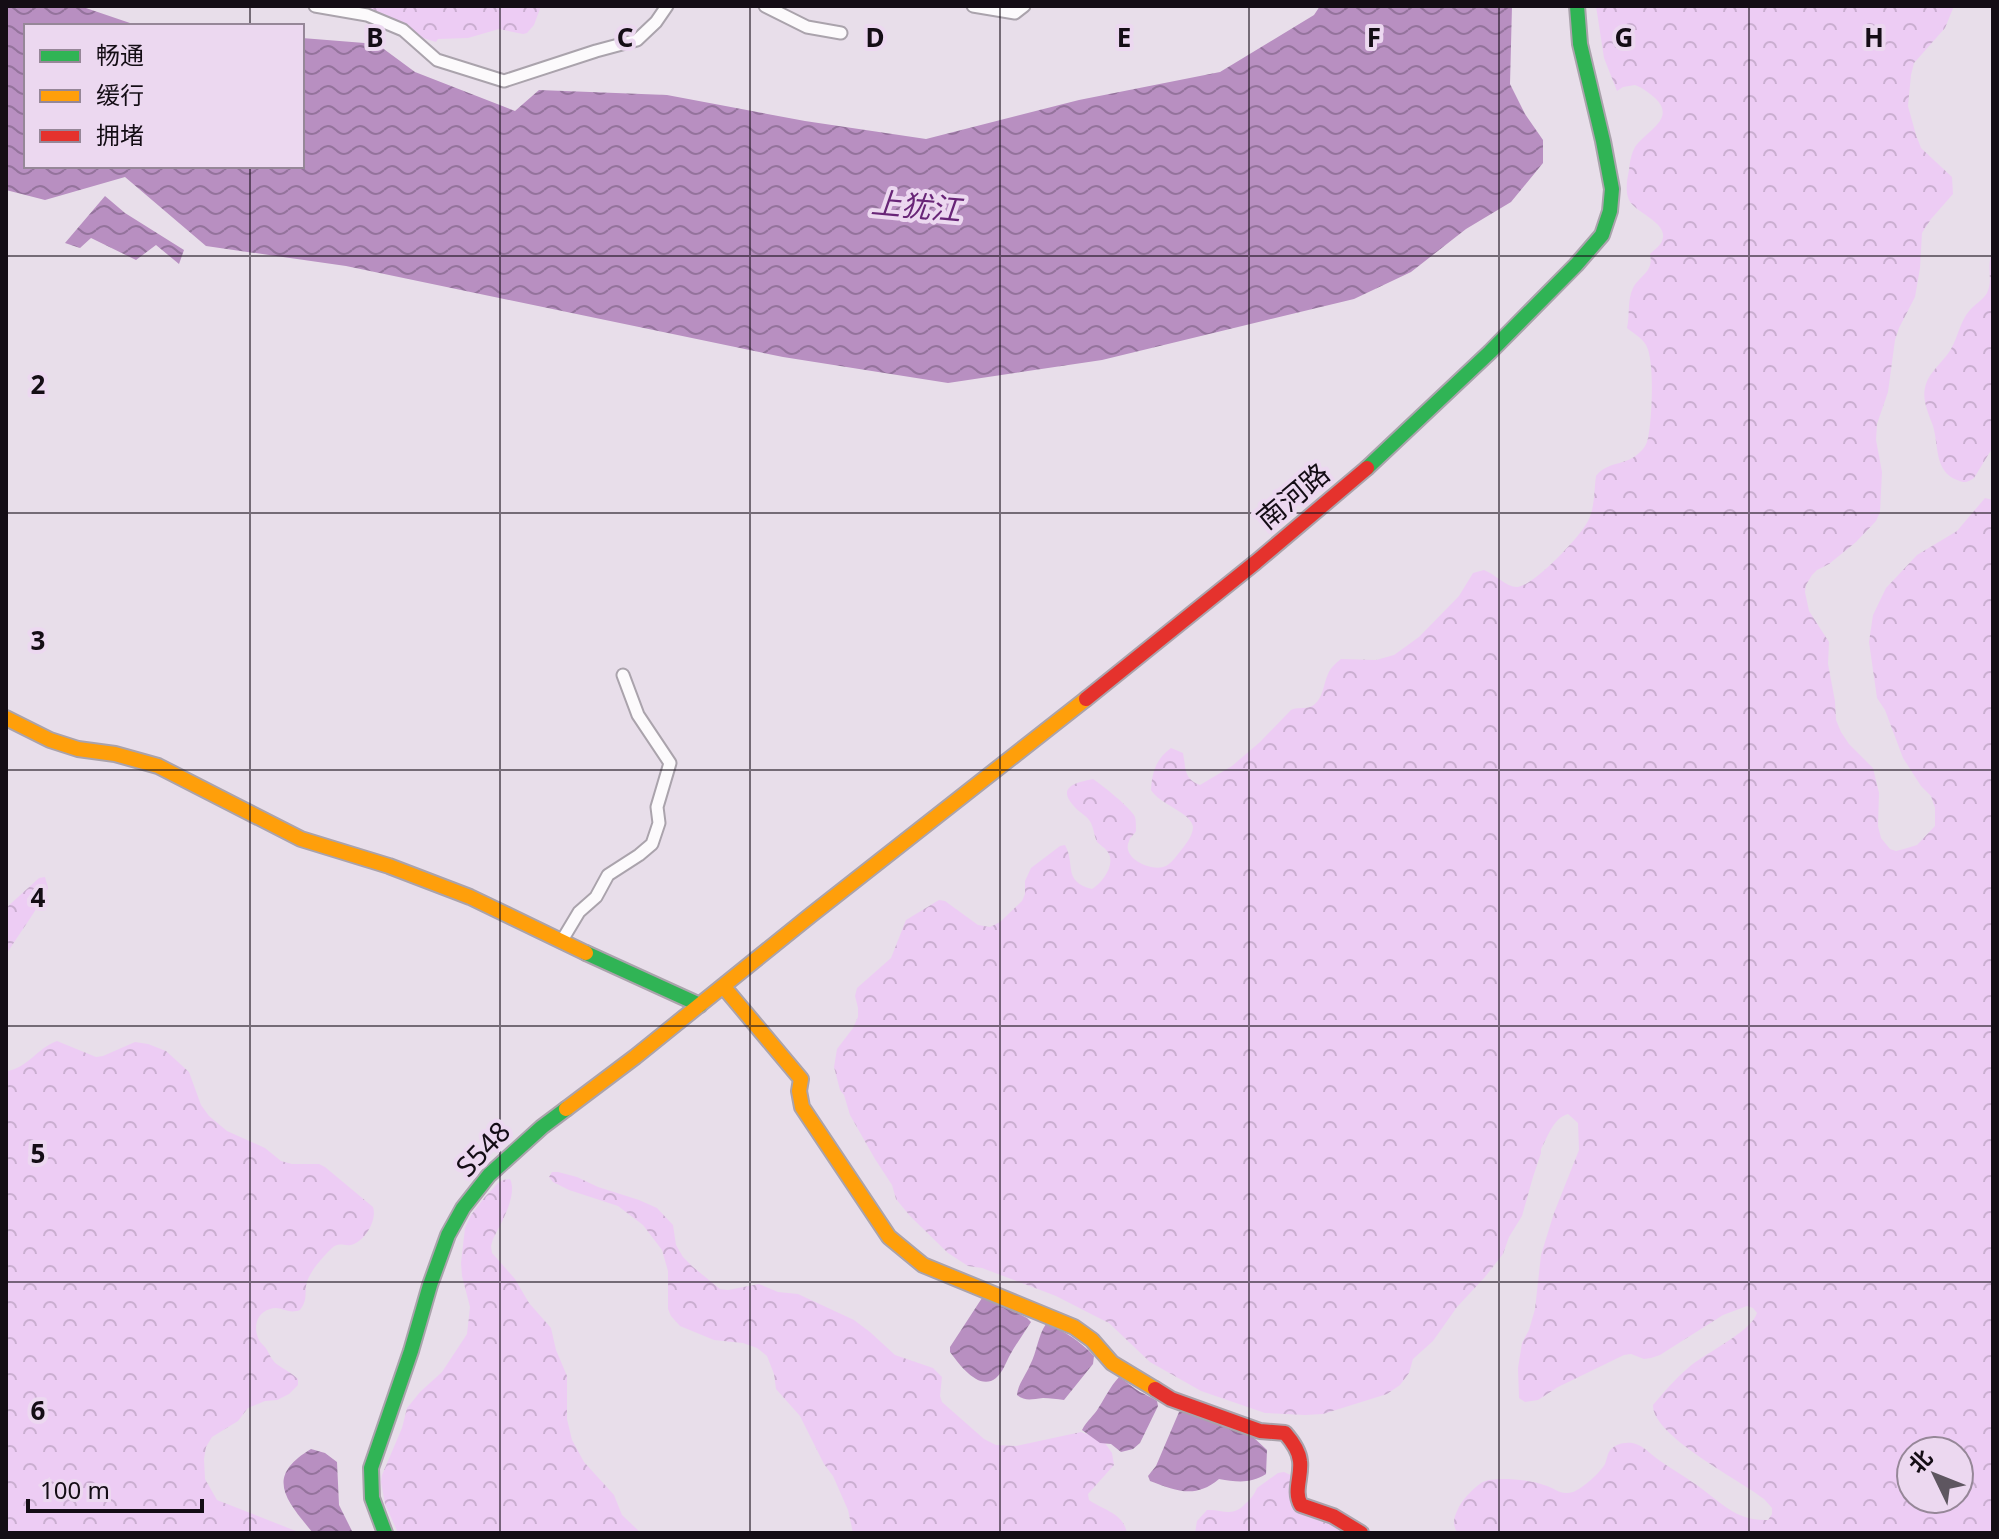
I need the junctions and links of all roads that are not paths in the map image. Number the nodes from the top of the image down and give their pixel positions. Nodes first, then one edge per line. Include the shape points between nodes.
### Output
1 (315, 6) edge
2 (667, 6) edge
3 (765, 6) edge
4 (973, 6) edge
5 (1024, 6) edge
6 (1577, 6) edge
7 (841, 33) dead end
8 (623, 675) dead end
9 (6, 718) edge
10 (811, 915) joint
11 (561, 942) junction
12 (723, 986) junction
13 (700, 1005) junction
14 (385, 1533) edge
15 (1361, 1533) edge

1 - 2 street via 367,15 403,30 437,60 504,81 637,40
3 - 7 street via 807,27
4 - 5 street via 1015,13
6 - 10 street, 南河路 via 1580,44 1612,189 1602,235 1490,352 1371,464 1256,562
8 - 11 street via 638,715 670,763 657,807 659,823 652,844 608,875
9 - 11 street via 78,749 158,766 301,839 470,897
10 - 12 street, S548
11 - 13 street
12 - 13 street, S548
12 - 15 street via 801,1079 802,1107 889,1237 923,1265 1074,1327 1112,1363 1171,1399 1260,1431 1285,1433 1303,1464 1296,1496 1301,1505 1339,1517
13 - 14 street, S548 via 542,1127 489,1175 463,1208 448,1235 371,1468 372,1498

